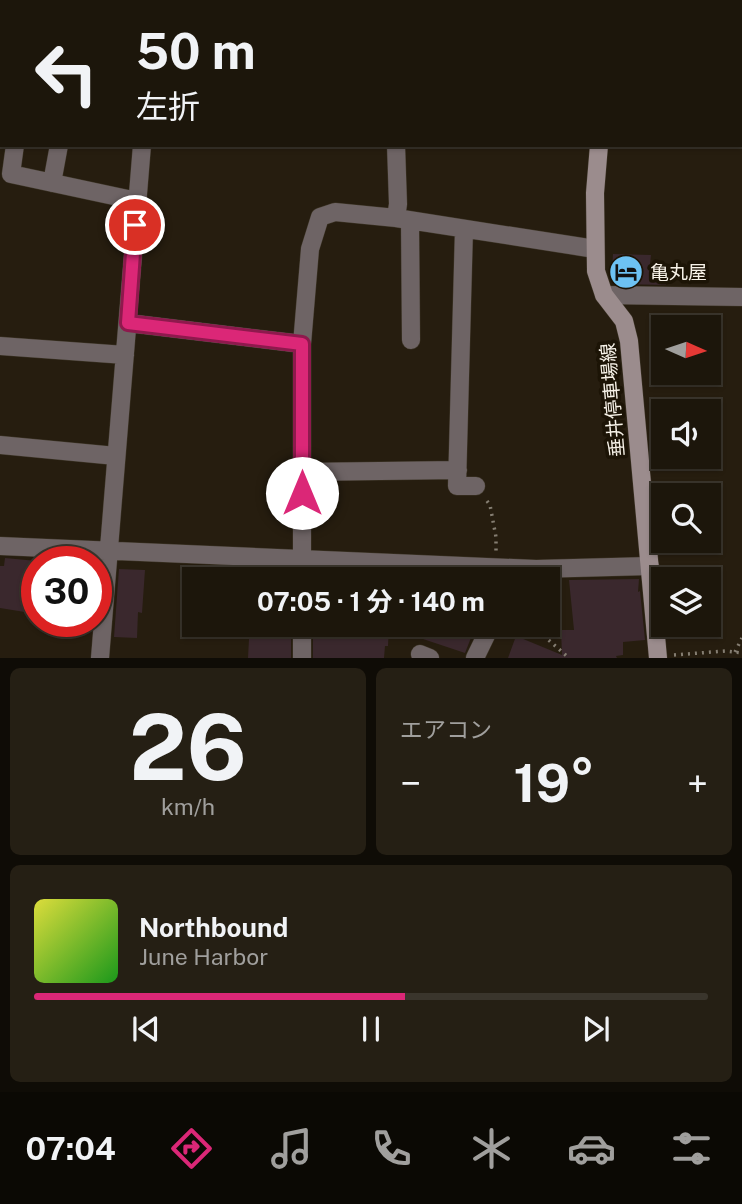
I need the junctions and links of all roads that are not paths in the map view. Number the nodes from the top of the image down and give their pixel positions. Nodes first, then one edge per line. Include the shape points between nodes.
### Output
1 (14, 147) edge
2 (59, 147) edge
3 (142, 147) edge
4 (396, 147) edge
5 (599, 147) edge
6 (5, 176) edge
7 (52, 183) junction
8 (137, 201) junction
9 (403, 219) junction
10 (464, 229) junction
11 (595, 249) junction
12 (604, 295) junction
13 (742, 297) edge
14 (128, 323) junction
15 (411, 340) dead end
16 (302, 344) junction
17 (0, 346) edge
18 (125, 355) junction
19 (0, 445) edge
20 (116, 456) junction
21 (458, 470) junction
22 (302, 472) junction
23 (476, 486) road end
24 (0, 546) edge
25 (108, 546) edge
26 (21, 547) edge
27 (112, 550) edge
28 (302, 558) junction
29 (650, 566) junction
30 (302, 567) edge
31 (438, 567) edge
32 (560, 568) edge
33 (102, 637) edge
34 (302, 637) edge
35 (485, 637) edge
36 (658, 657) edge
37 (100, 658) edge
38 (302, 658) edge
39 (475, 658) edge

1 - 6 street
2 - 7 street
3 - 8 street
4 - 9 street via 398,204
5 - 11 main road, 垂井停車場線
6 - 7 street
7 - 8 street
8 - 14 street
9 - 10 street
9 - 15 street
9 - 16 street via 335,212 320,216 310,249
10 - 11 street
10 - 21 street
11 - 12 main road, 垂井停車場線
12 - 13 street
12 - 29 main road, 垂井停車場線 via 624,321 629,341
14 - 16 street
14 - 18 street
16 - 22 street
17 - 18 street
18 - 20 street
19 - 20 street
20 - 25 street
21 - 22 street
21 - 23 street via 457,486
22 - 28 street
24 - 26 street
27 - 28 street
28 - 30 street
28 - 31 street
29 - 32 street
29 - 36 main road, 垂井停車場線
33 - 37 street
34 - 38 street
35 - 39 street

